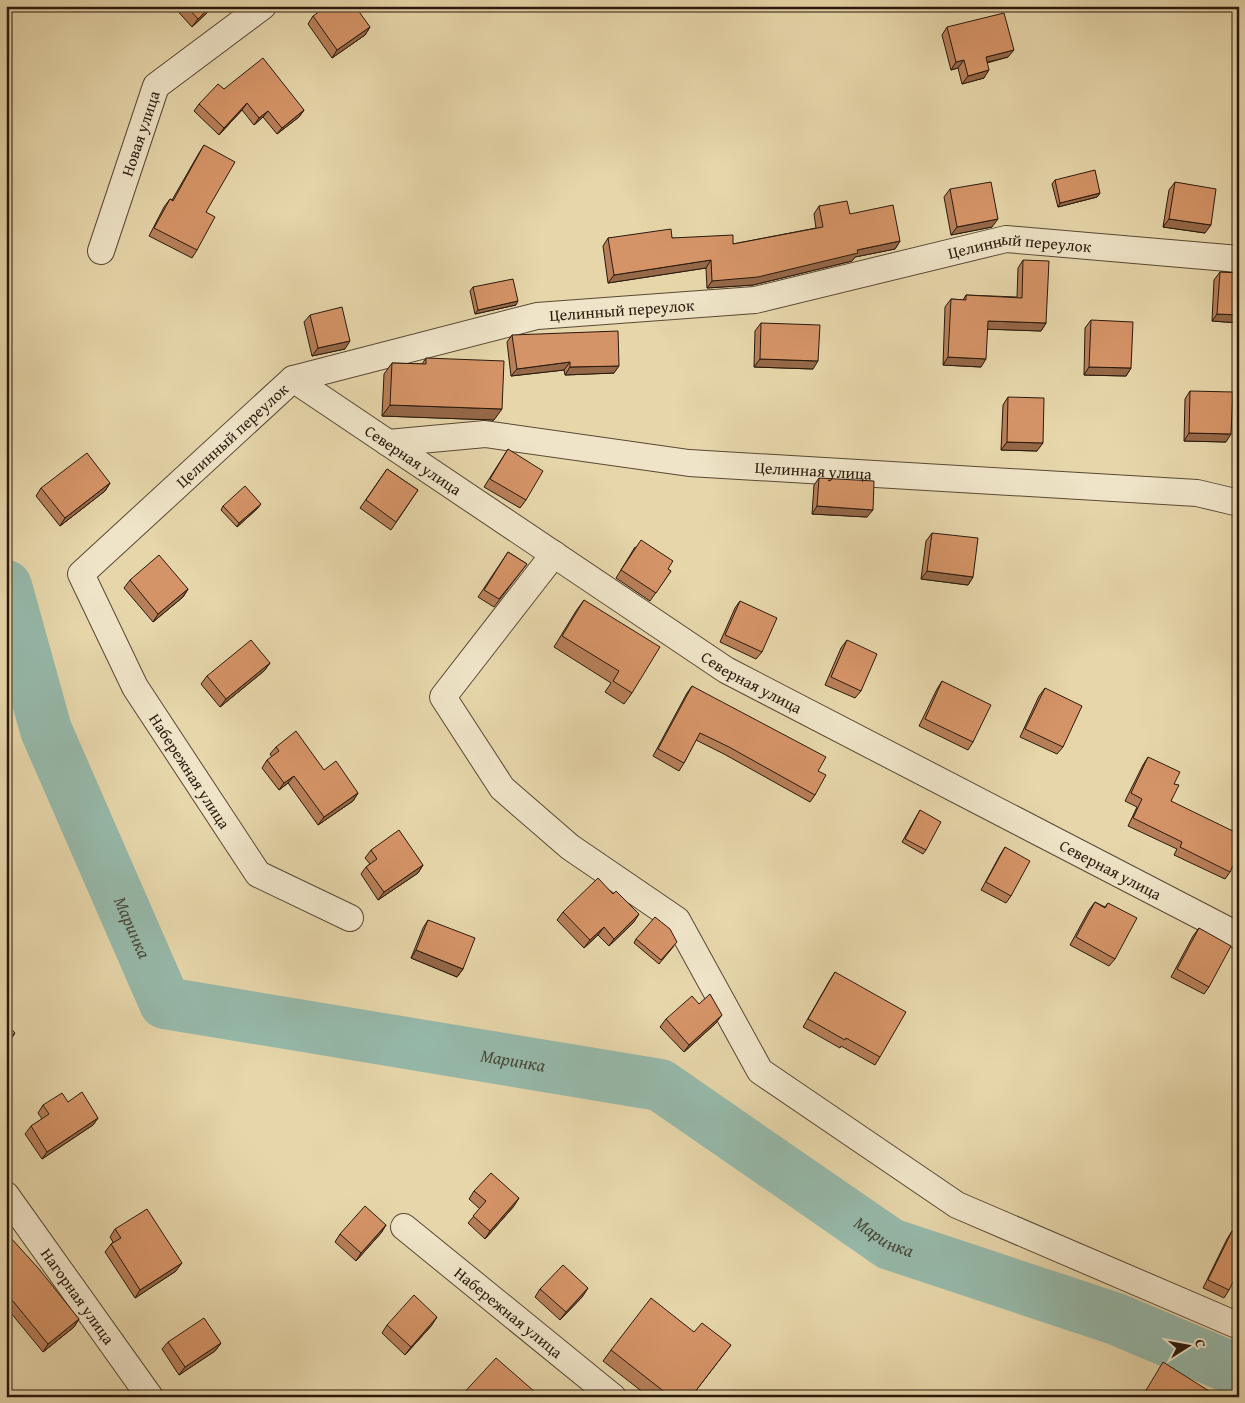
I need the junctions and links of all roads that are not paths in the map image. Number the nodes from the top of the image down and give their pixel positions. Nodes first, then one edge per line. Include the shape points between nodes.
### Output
1 (263, 6) edge
2 (101, 251) dead end
3 (1239, 259) edge
4 (293, 379) junction
5 (388, 443) junction
6 (1239, 503) edge
7 (554, 554) junction
8 (81, 574) joint
9 (350, 918) dead end
10 (1239, 936) edge
11 (6, 1195) edge
12 (404, 1227) dead end
13 (1239, 1326) edge
14 (150, 1397) edge
15 (613, 1397) edge

1 - 2 street, Новая улица via 156,86
3 - 4 street, Целинный переулок via 1006,239 755,300 537,316
4 - 5 street, Северная улица
4 - 8 street, Целинный переулок
5 - 6 street, Целинная улица via 485,434 689,463 1197,493
5 - 7 street, Северная улица
7 - 10 street, Северная улица via 726,670
7 - 13 street via 443,697 502,788 570,847 677,920 760,1071 957,1205
8 - 9 street, Набережная улица via 134,687 258,874
11 - 14 street, Нагорная улица
12 - 15 street, Набережная улица

